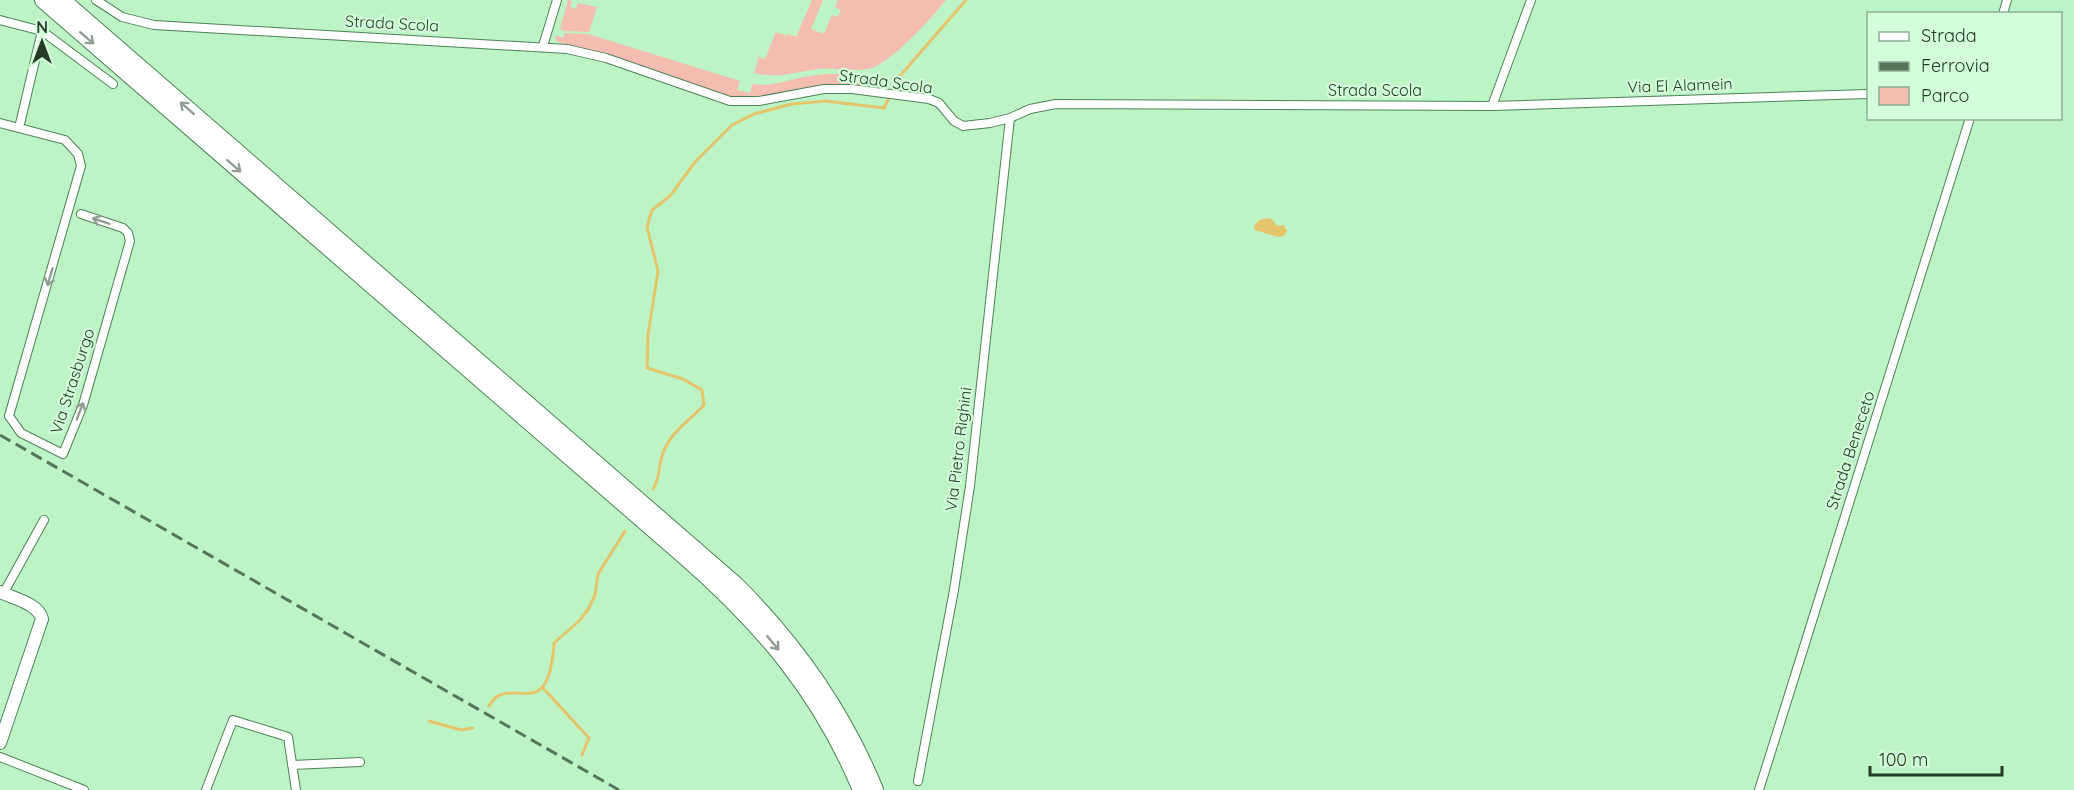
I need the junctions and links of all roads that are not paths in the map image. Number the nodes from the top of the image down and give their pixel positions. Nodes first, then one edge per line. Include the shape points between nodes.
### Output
1 (43, 0) edge
2 (62, 0) edge
3 (96, 0) edge
4 (557, 0) edge
5 (1531, 0) edge
6 (0, 20) edge
7 (42, 31) junction
8 (543, 46) junction
9 (113, 84) dead end
10 (1867, 94) edge
11 (1492, 105) junction
12 (1010, 118) junction
13 (1969, 120) edge
14 (0, 123) edge
15 (19, 128) junction
16 (73, 199) junction
17 (81, 214) junction
18 (66, 221) junction
19 (44, 520) dead end
20 (1, 593) edge
21 (0, 742) edge
22 (853, 756) junction
23 (0, 757) edge
24 (360, 762) dead end
25 (292, 765) junction
26 (918, 781) dead end
27 (84, 790) edge
28 (206, 790) edge
29 (296, 790) edge
30 (861, 790) edge
31 (874, 790) edge
32 (1759, 790) edge

1 -> 22 highway via 721,589 796,672
22 -> 2 highway via 831,700 810,669 736,585
3 - 8 street, Strada Scola via 122,17 154,25
4 - 8 street
5 - 11 street
6 - 7 street
7 - 9 street
7 - 15 street
8 - 12 street, Strada Scola via 596,56 730,101 759,101 830,88 929,99 939,103 963,126
10 - 11 street, Via El Alamein
11 - 12 street, Strada Scola via 1056,104
12 - 26 street, Via Pietro Righini via 970,486
13 - 32 street, Strada Beneceto
14 - 15 street, Via Strasburgo
15 - 16 street, Via Strasburgo via 65,140 73,146 81,166
16 - 17 street
16 - 18 street, Via Strasburgo
17 - 18 street
18 -> 17 street, Via Strasburgo via 9,416 21,433 63,454 83,405 130,241 123,228
19 - 20 street
20 - 21 street via 34,608 42,619
22 - 30 highway
22 - 31 highway
23 - 27 street
24 - 25 street
25 - 28 street via 288,737 232,720
25 - 29 street

